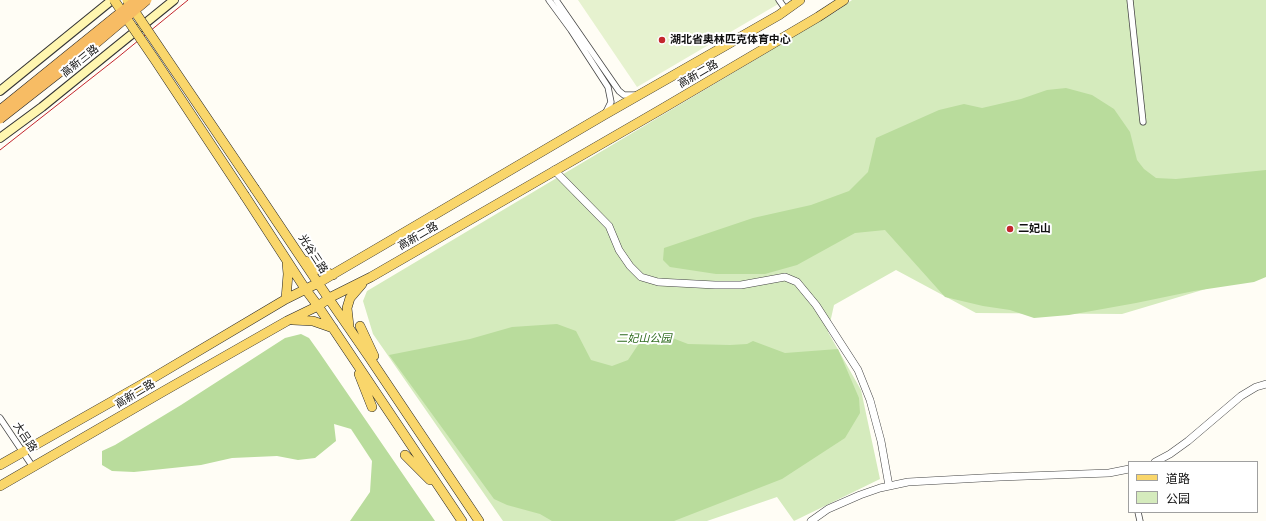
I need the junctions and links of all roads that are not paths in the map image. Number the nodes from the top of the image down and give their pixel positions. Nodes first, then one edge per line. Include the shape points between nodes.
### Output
1 (113, 0) edge
2 (127, 0) edge
3 (136, 0) edge
4 (148, 0) edge
5 (174, 0) edge
6 (549, 0) edge
7 (556, 0) edge
8 (779, 0) edge
9 (800, 0) edge
10 (844, 0) edge
11 (1130, 0) edge
12 (786, 10) junction
13 (0, 91) edge
14 (642, 94) junction
15 (0, 110) edge
16 (604, 116) junction
17 (0, 119) edge
18 (1143, 122) dead end
19 (0, 138) edge
20 (554, 170) junction
21 (302, 258) junction
22 (286, 259) junction
23 (333, 275) junction
24 (371, 277) junction
25 (318, 283) junction
26 (306, 290) junction
27 (286, 299) junction
28 (329, 299) junction
29 (318, 306) junction
30 (287, 322) junction
31 (360, 326) dead end
32 (333, 328) junction
33 (350, 330) junction
34 (353, 358) junction
35 (386, 381) junction
36 (1266, 384) edge
37 (372, 407) dead end
38 (0, 418) edge
39 (23, 452) junction
40 (405, 456) dead end
41 (1157, 461) edge
42 (0, 465) edge
43 (33, 468) junction
44 (1128, 469) edge
45 (0, 486) edge
46 (889, 486) junction
47 (443, 493) junction
48 (462, 521) edge
49 (479, 521) edge
50 (811, 521) edge

1 - 13 main road
1 - 22 main road, bridge
2 - 21 main road, 光谷三路, bridge
3 - 15 highway, 高新三路, bridge
4 - 17 highway, 高新三路, bridge
5 - 19 main road, 高新三路
6 - 16 street via 608,87 611,102
7 - 14 street via 619,91 624,95
8 - 12 street
9 - 12 main road, 高新二路
10 - 20 main road, 高新二路
11 - 18 street
12 - 14 main road, 高新二路
14 - 16 main road, 高新二路
16 - 23 main road, 高新二路
20 - 24 main road, 高新二路
20 - 46 street via 609,226 618,250 641,277 658,282 715,285 741,285 785,277 797,282 816,305 858,370 870,400
21 - 23 main road via 315,268
21 - 25 main road, 光谷三路
22 - 26 main road
22 - 27 main road
23 - 25 main road, 高新二路
24 - 28 main road, 高新二路
24 - 33 main road via 350,298 347,308
25 - 26 main road, 高新二路
25 - 28 main road, 光谷三路
26 - 27 main road, 高新二路
26 - 29 main road
27 - 39 main road, 高新二路
28 - 29 main road, 高新二路
28 - 33 main road, 光谷三路
29 - 30 main road, 高新二路
29 - 32 main road
30 - 32 main road via 312,321
30 - 43 main road, 高新二路
31 - 35 main road
32 - 34 main road
33 - 35 main road, 光谷三路
34 - 37 main road
34 - 47 main road
35 - 49 main road, 光谷三路
36 - 41 street via 1241,396 1188,441
38 - 39 street, 大吕路
39 - 42 main road, 高新二路
39 - 43 street, 大吕路
40 - 47 main road
43 - 45 main road, 高新二路
44 - 46 street via 1109,473 908,482
46 - 50 street via 828,509
47 - 48 main road

